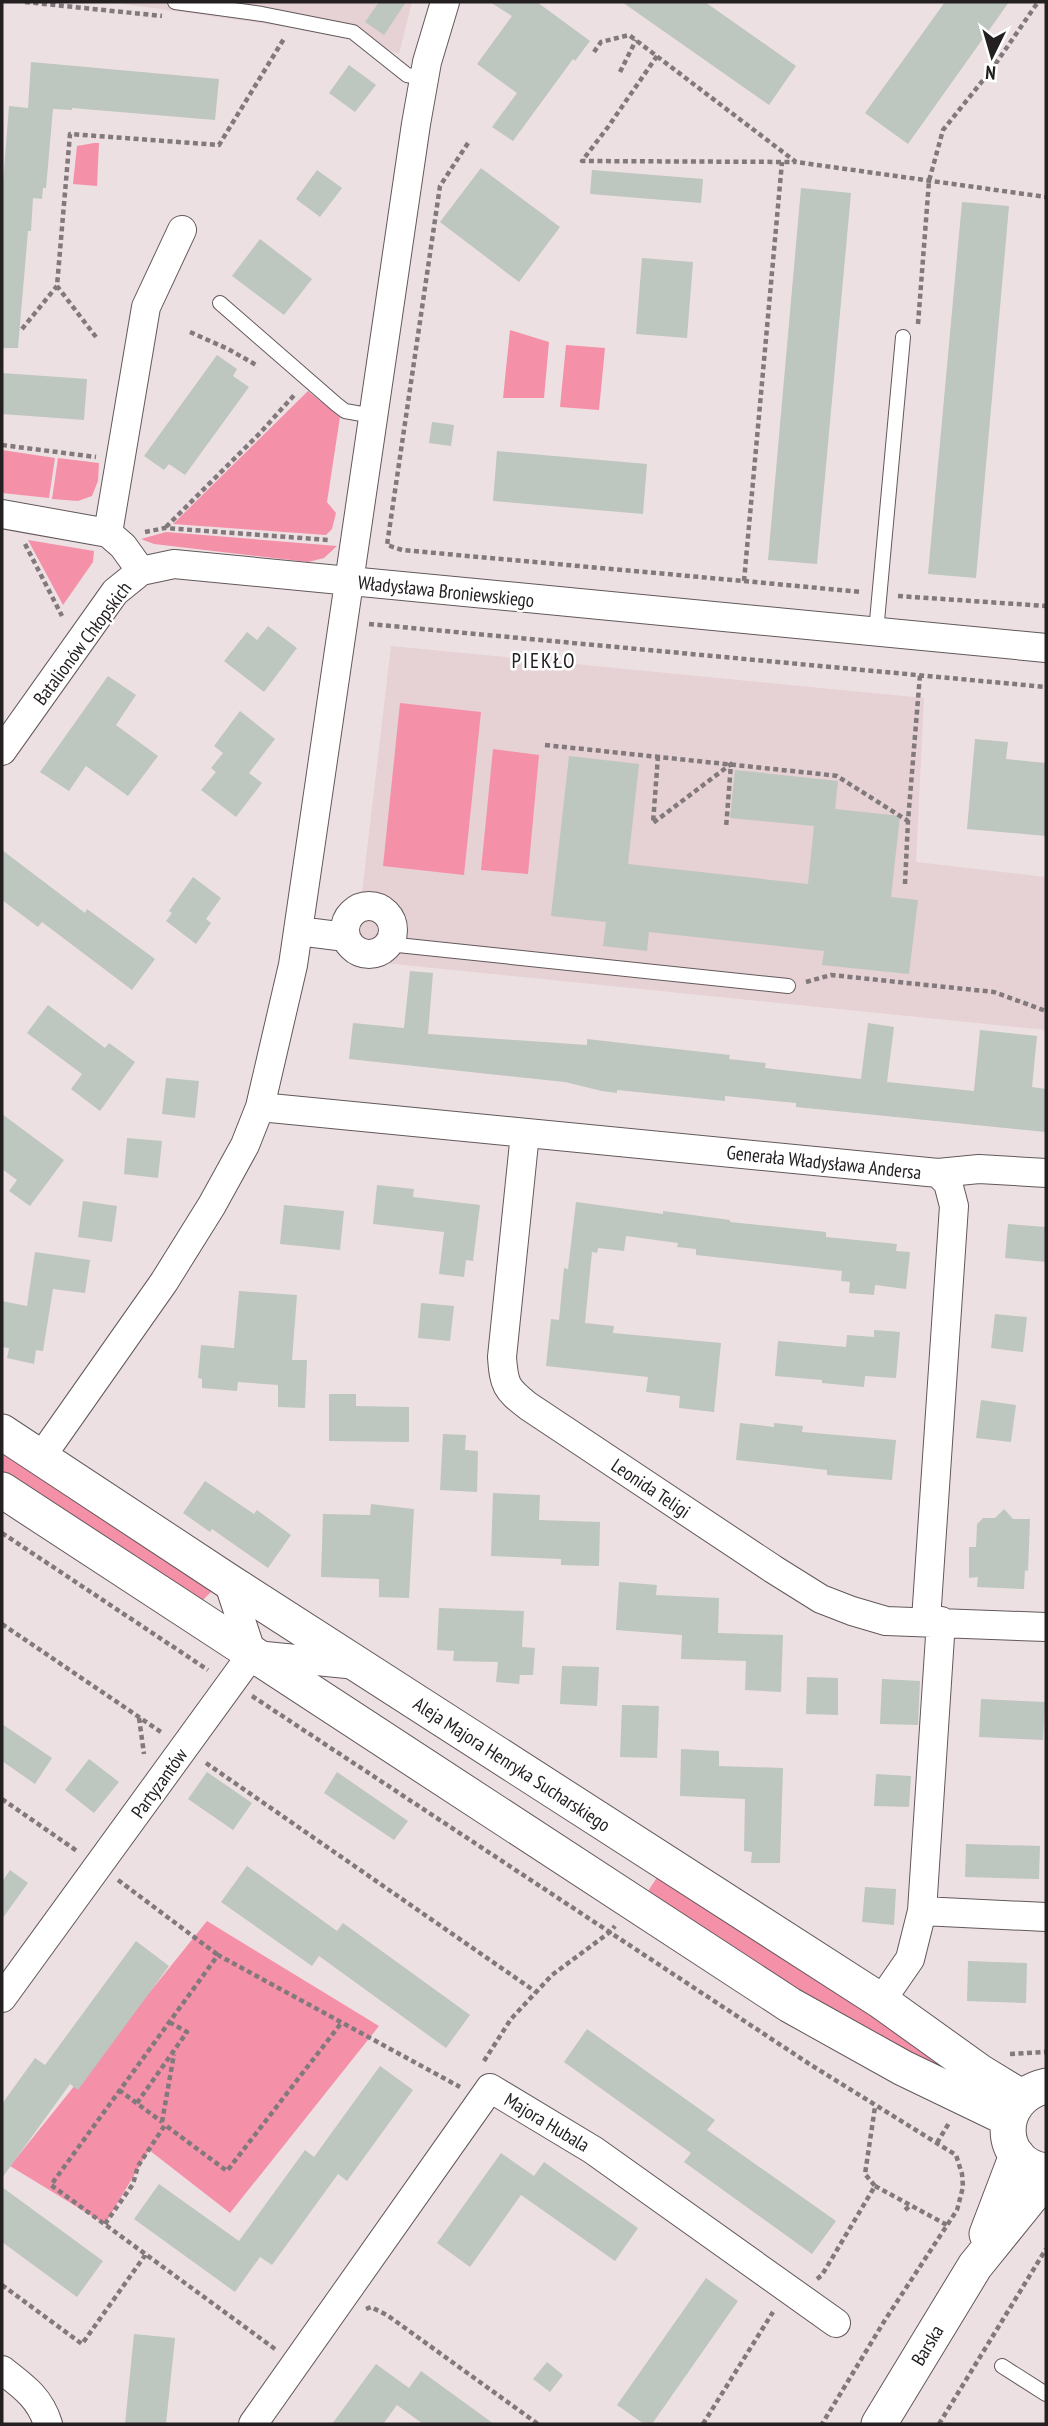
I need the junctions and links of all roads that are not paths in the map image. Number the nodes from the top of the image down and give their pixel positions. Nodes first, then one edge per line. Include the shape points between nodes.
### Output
1 (175, 2) edge
2 (445, 2) edge
3 (424, 78) junction
4 (182, 230) dead end
5 (220, 303) dead end
6 (903, 337) dead end
7 (373, 416) junction
8 (10, 524) edge
9 (116, 539) junction
10 (141, 571) junction
11 (348, 582) junction
12 (876, 632) junction
13 (1046, 648) edge
14 (2, 751) edge
15 (298, 931) junction
16 (346, 937) junction
17 (388, 944) junction
18 (788, 986) road end
19 (260, 1107) junction
20 (526, 1133) junction
21 (938, 1173) junction
22 (1046, 1173) edge
23 (2, 1432) edge
24 (41, 1457) junction
25 (2, 1490) edge
26 (228, 1581) junction
27 (933, 1621) junction
28 (1046, 1627) edge
29 (252, 1654) junction
30 (359, 1666) junction
31 (922, 1911) junction
32 (1046, 1917) edge
33 (2, 1998) edge
34 (881, 2001) junction
35 (1025, 2101) edge
36 (1032, 2163) edge
37 (1046, 2178) edge
38 (975, 2266) junction
39 (836, 2322) dead end
40 (1002, 2366) dead end
41 (2, 2370) edge
42 (1046, 2394) edge
43 (48, 2424) edge
44 (253, 2424) edge
45 (879, 2424) edge

1 - 3 lane via 353,32 407,75
2 - 3 street, Władysława Broniewskiego
3 - 7 street, Władysława Broniewskiego
4 - 9 street via 146,307
5 - 7 lane via 345,411
6 - 12 lane
7 - 11 street, Władysława Broniewskiego
8 - 9 street
9 - 10 street
10 - 11 street, Batalionów Chłopskich via 195,565
10 - 14 street, Batalionów Chłopskich via 115,592
11 - 12 street, Władysława Broniewskiego
11 - 15 street
12 - 13 street, Władysława Broniewskiego
15 - 16 street
15 - 19 street
16 - 17 street via 361,953 376,953
16 - 17 street via 351,914 373,907 391,922
17 - 18 lane
19 - 20 street, Generała Władysława Andersa
19 - 24 street via 245,1145 164,1282
20 - 21 street, Generała Władysława Andersa
20 - 27 street, Leonida Teligi via 502,1357 507,1389 821,1599 886,1620
21 - 22 street via 979,1169
21 - 27 street, Generała Władysława Andersa via 948,1183 954,1206
23 - 24 street, Aleja Majora Henryka Sucharskiego
24 - 26 street, Aleja Majora Henryka Sucharskiego
25 - 29 street
26 - 29 street
26 - 30 street, Aleja Majora Henryka Sucharskiego
27 - 28 street, Leonida Teligi
27 - 31 street, Generała Władysława Andersa
29 - 30 street
29 - 33 street, Partyzantów
29 - 35 street via 790,2005 903,2067
30 - 34 street, Aleja Majora Henryka Sucharskiego
31 - 32 street
31 - 34 street, Generała Władysława Andersa via 910,1959
34 - 35 street, Aleja Majora Henryka Sucharskiego
35 - 36 street via 1008,2131 1010,2144
36 - 38 street, Barska
37 - 38 street, Barska
38 - 45 street, Barska
39 - 44 street, Majora Hubala via 800,2285 490,2088
40 - 42 lane
41 - 43 street via 32,2393

